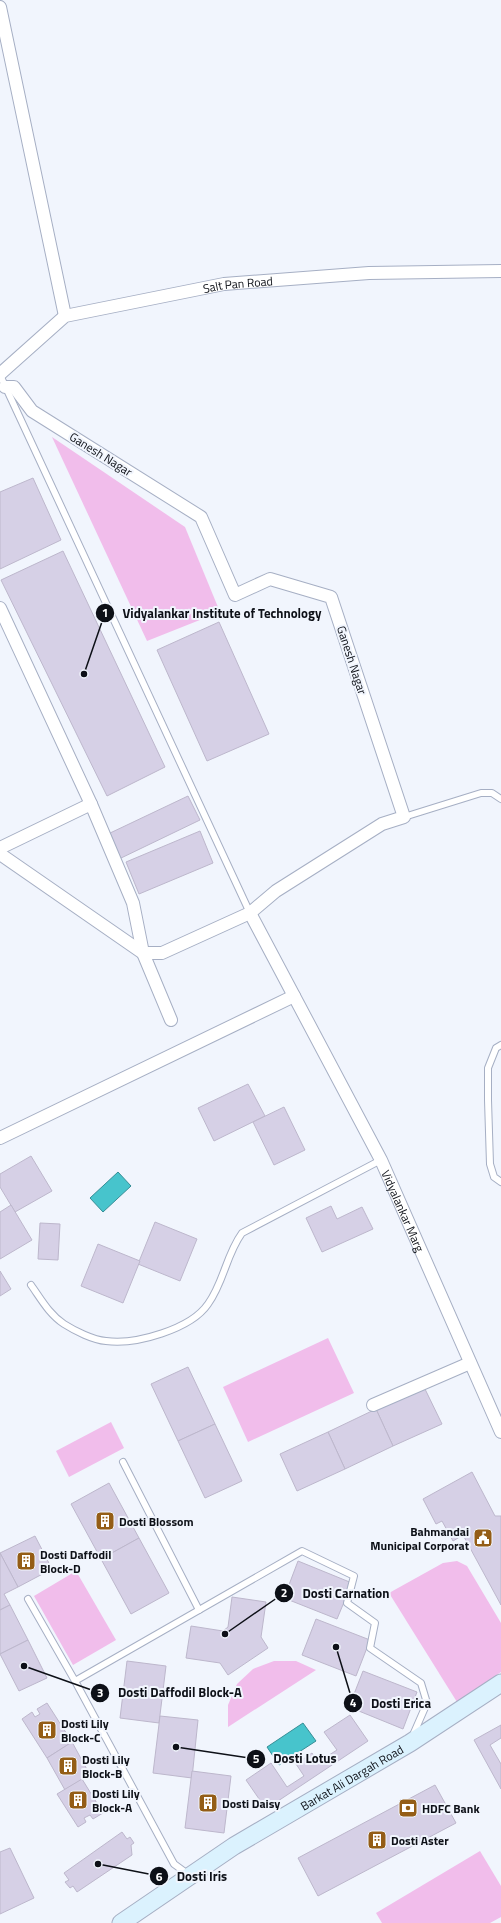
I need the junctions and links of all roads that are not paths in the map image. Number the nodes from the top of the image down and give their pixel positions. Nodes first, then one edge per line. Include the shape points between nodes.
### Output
1 (0, 7) edge
2 (501, 271) edge
3 (65, 316) junction
4 (0, 375) edge
5 (5, 387) junction
6 (0, 608) edge
7 (501, 799) edge
8 (91, 804) junction
9 (404, 817) junction
10 (0, 848) edge
11 (0, 854) edge
12 (250, 913) junction
13 (143, 953) junction
14 (294, 996) junction
15 (171, 1020) dead end
16 (501, 1045) edge
17 (0, 1138) edge
18 (381, 1160) junction
19 (501, 1182) edge
20 (31, 1285) dead end
21 (470, 1363) junction
22 (373, 1405) dead end
23 (501, 1432) edge
24 (123, 1462) dead end
25 (28, 1599) dead end
26 (199, 1610) junction
27 (75, 1681) junction
28 (501, 1683) edge
29 (410, 1743) junction
30 (191, 1876) junction
31 (121, 1923) edge

1 - 3 street
2 - 3 street, Salt Pan Road via 369,273 224,284
3 - 4 street
4 - 5 lane
5 - 9 street, Ganesh Nagar via 14,387 32,411 202,516 235,595 270,579 331,597
5 - 12 lane
6 - 8 street
7 - 9 lane via 492,793 481,793
8 - 10 street
8 - 13 street via 133,903
9 - 12 street via 382,824 276,891
11 - 13 street
12 - 13 street via 162,953
12 - 14 street, Vidyalankar Marg
13 - 15 street
14 - 17 street
14 - 18 street, Vidyalankar Marg
16 - 19 lane via 496,1048 488,1068 490,1164 494,1177
18 - 20 lane via 242,1233 233,1245 208,1305 195,1317 166,1332 134,1340 105,1341 65,1325 55,1317
18 - 21 street, Vidyalankar Marg
21 - 22 street
21 - 23 street, Vidyalankar Marg
24 - 26 lane
25 - 27 lane
26 - 27 lane
26 - 29 lane via 302,1551 354,1576 348,1602 375,1623 370,1648 421,1683 427,1703
27 - 30 lane via 174,1864
28 - 29 main road, Barkat Ali Dargah Road
29 - 30 main road, Barkat Ali Dargah Road via 234,1846
30 - 31 main road, Barkat Ali Dargah Road

